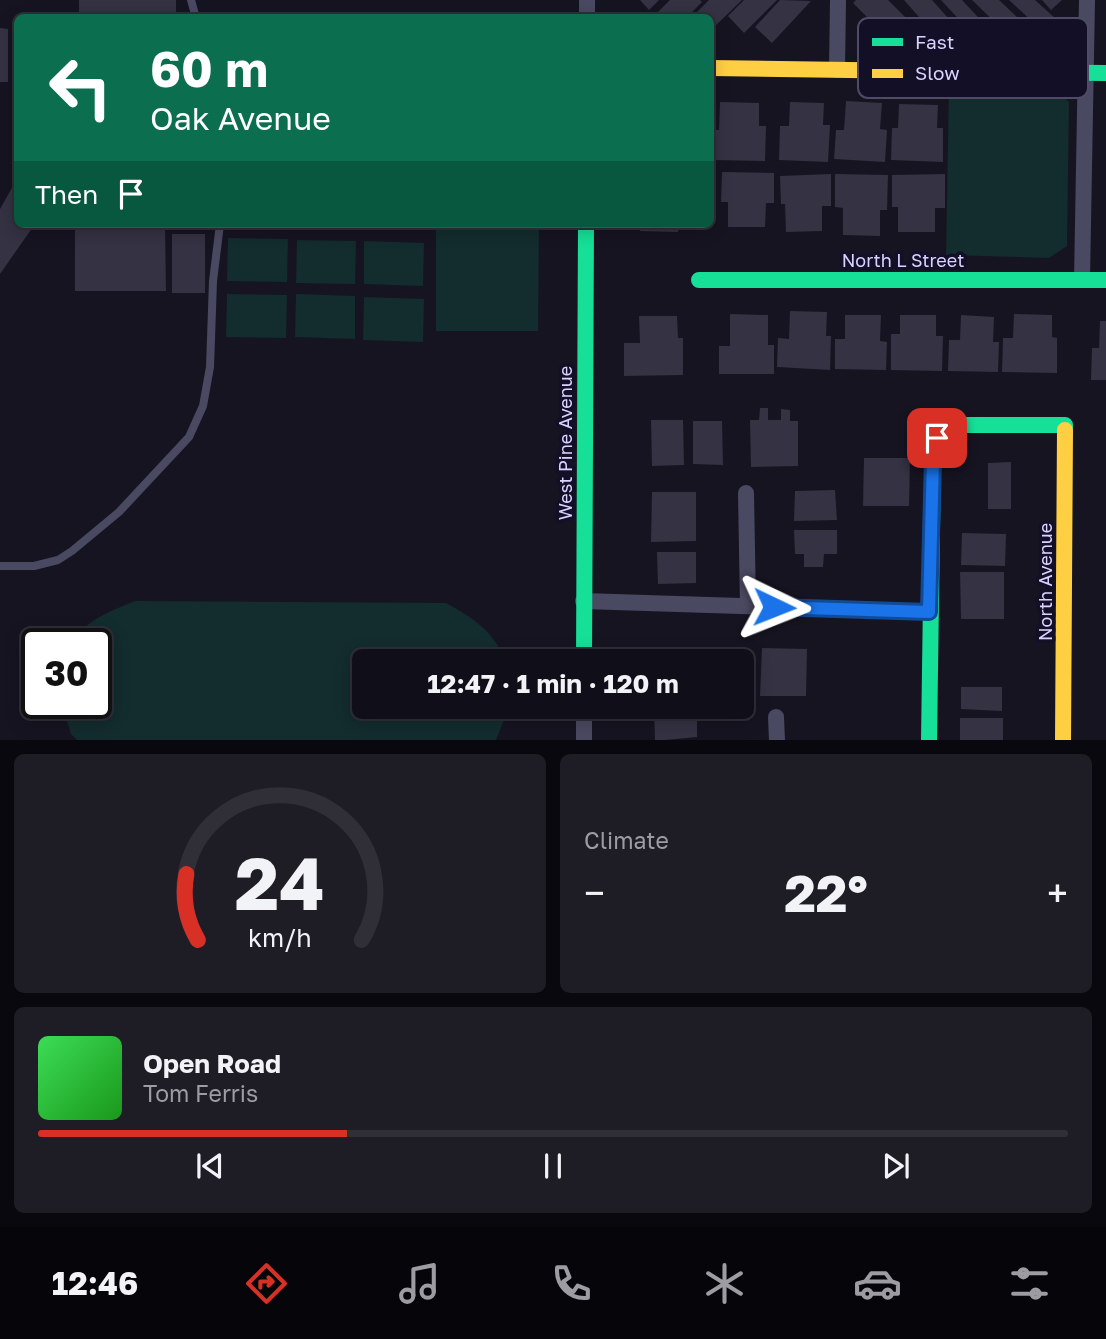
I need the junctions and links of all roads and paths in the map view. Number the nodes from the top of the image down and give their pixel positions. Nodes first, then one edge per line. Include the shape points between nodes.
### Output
1 (838, 0) edge
2 (1087, 0) edge
3 (1087, 18) edge
4 (714, 68) edge
5 (837, 70) junction
6 (858, 70) edge
7 (1088, 73) edge
8 (1106, 74) edge
9 (1085, 98) edge
10 (220, 228) edge
11 (586, 228) edge
12 (699, 280) dead end
13 (1082, 280) junction
14 (1106, 280) edge
15 (746, 493) dead end
16 (0, 566) edge
17 (583, 601) junction
18 (748, 606) junction
19 (929, 612) junction
20 (583, 649) edge
21 (776, 717) dead end
22 (584, 719) edge
23 (584, 740) edge
24 (777, 740) edge
25 (929, 740) edge
26 (1063, 740) edge

1 - 5 street
2 - 3 street
4 - 5 street
5 - 6 street
7 - 8 street
9 - 13 street
10 - 16 lane via 210,367 203,406 189,437 118,512 72,551 34,566
11 - 17 street, West Pine Avenue
12 - 13 street, North L Street
13 - 14 street, North L Street
15 - 18 street
17 - 18 street
17 - 20 street, West Pine Avenue
18 - 19 street
19 - 25 street
19 - 26 street, North Avenue via 937,438 957,425 1065,425
21 - 24 street
22 - 23 street

